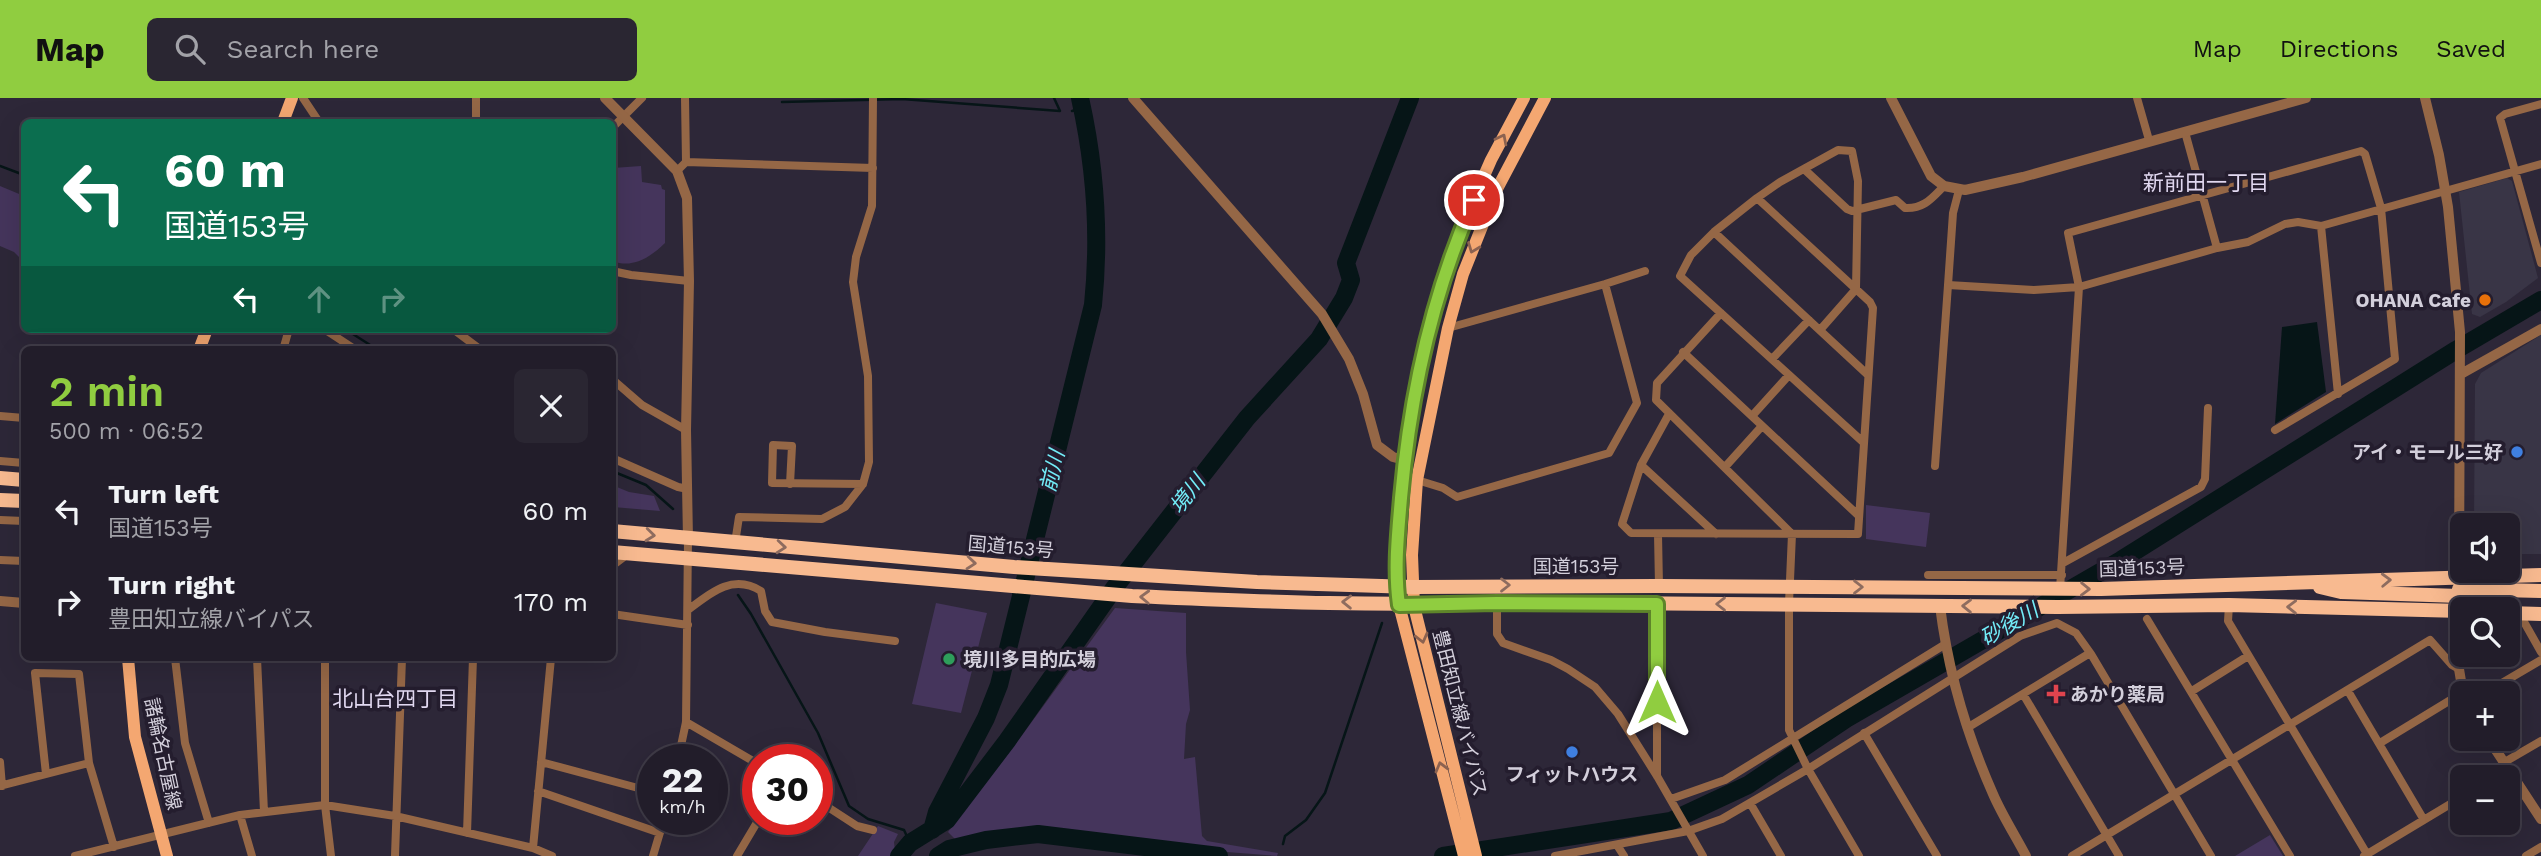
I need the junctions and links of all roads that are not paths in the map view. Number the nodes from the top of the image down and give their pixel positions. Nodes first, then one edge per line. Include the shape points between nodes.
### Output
1 (292, 98) edge
2 (303, 98) edge
3 (476, 98) edge
4 (605, 98) edge
5 (642, 98) edge
6 (685, 98) edge
7 (873, 98) edge
8 (1133, 98) edge
9 (1524, 98) edge
10 (1545, 98) edge
11 (1891, 98) edge
12 (2137, 98) edge
13 (2306, 98) edge
14 (2425, 98) edge
15 (2541, 104) edge
16 (623, 117) junction
17 (284, 119) edge
18 (317, 119) edge
19 (476, 119) edge
20 (616, 124) edge
21 (2185, 132) junction
22 (2149, 140) junction
23 (686, 162) junction
24 (2541, 163) edge
25 (873, 168) junction
26 (1804, 169) junction
27 (677, 170) junction
28 (2514, 171) junction
29 (1944, 186) junction
30 (1959, 190) junction
31 (2445, 190) junction
32 (2202, 194) junction
33 (1757, 198) junction
34 (2381, 208) junction
35 (1858, 211) junction
36 (2321, 226) junction
37 (1714, 232) junction
38 (2217, 248) junction
39 (2541, 263) edge
40 (1645, 271) dead end
41 (616, 272) edge
42 (689, 281) junction
43 (1605, 285) junction
44 (1948, 285) junction
45 (2080, 287) junction
46 (1856, 289) junction
47 (1721, 313) junction
48 (1809, 320) junction
49 (1448, 328) junction
50 (2541, 329) edge
51 (1820, 330) junction
52 (330, 333) edge
53 (458, 333) edge
54 (350, 346) edge
55 (476, 346) edge
56 (1683, 352) junction
57 (1772, 359) junction
58 (2460, 374) junction
59 (1789, 375) junction
60 (1868, 375) junction
61 (616, 382) edge
62 (2338, 394) junction
63 (2208, 408) dead end
64 (1669, 414) junction
65 (0, 416) edge
66 (1752, 416) junction
67 (21, 418) edge
68 (1762, 426) junction
69 (685, 430) junction
70 (2275, 430) dead end
71 (1863, 442) junction
72 (616, 460) edge
73 (1404, 460) junction
74 (0, 461) edge
75 (21, 463) edge
76 (1641, 465) junction
77 (1725, 467) junction
78 (1935, 467) dead end
79 (0, 478) edge
80 (21, 480) edge
81 (1417, 480) junction
82 (790, 484) junction
83 (863, 484) junction
84 (688, 489) junction
85 (0, 500) edge
86 (21, 501) edge
87 (1859, 516) junction
88 (0, 520) edge
89 (21, 521) edge
90 (616, 531) edge
91 (1658, 534) junction
92 (1716, 534) junction
93 (1793, 534) junction
94 (688, 539) junction
95 (735, 543) junction
96 (616, 552) edge
97 (629, 553) junction
98 (688, 558) junction
99 (0, 560) edge
100 (21, 561) edge
101 (616, 563) edge
102 (2063, 563) junction
103 (1928, 575) dead end
104 (2541, 575) edge
105 (2061, 582) junction
106 (1396, 585) junction
107 (1659, 586) junction
108 (1413, 587) junction
109 (1790, 587) junction
110 (2459, 587) junction
111 (2541, 591) edge
112 (2459, 597) edge
113 (0, 601) edge
114 (21, 603) edge
115 (1497, 603) junction
116 (1789, 603) junction
117 (1657, 604) junction
118 (1399, 605) junction
119 (2230, 605) junction
120 (1414, 606) junction
121 (1940, 606) junction
122 (2058, 607) junction
123 (688, 610) junction
124 (2450, 611) edge
125 (2520, 613) edge
126 (2541, 614) edge
127 (616, 615) edge
128 (2147, 619) dead end
129 (2520, 622) edge
130 (2057, 623) junction
131 (688, 625) junction
132 (895, 641) dead end
133 (1944, 645) junction
134 (2541, 652) edge
135 (2090, 653) junction
136 (2248, 656) junction
137 (2541, 660) edge
138 (128, 661) edge
139 (175, 661) edge
140 (257, 661) edge
141 (325, 661) edge
142 (402, 661) edge
143 (473, 661) edge
144 (551, 661) edge
145 (2459, 669) joint
146 (1951, 678) junction
147 (2460, 681) edge
148 (2505, 681) edge
149 (2192, 691) junction
150 (2348, 691) junction
151 (2023, 694) junction
152 (2450, 700) edge
153 (686, 722) junction
154 (2290, 724) junction
155 (1967, 728) junction
156 (1864, 733) junction
157 (1792, 738) junction
158 (2541, 741) edge
159 (2380, 743) junction
160 (681, 744) edge
161 (742, 755) edge
162 (2233, 759) junction
163 (0, 762) edge
164 (541, 762) junction
165 (89, 763) junction
166 (2508, 765) edge
167 (1808, 769) junction
168 (46, 775) junction
169 (1657, 776) junction
170 (1, 786) edge
171 (637, 788) edge
172 (2520, 789) edge
173 (538, 790) junction
174 (2174, 794) junction
175 (1672, 801) junction
176 (1750, 803) junction
177 (2450, 804) edge
178 (325, 805) junction
179 (833, 810) edge
180 (264, 812) junction
181 (240, 815) junction
182 (395, 816) junction
183 (2541, 819) edge
184 (2424, 820) junction
185 (209, 823) junction
186 (637, 825) edge
187 (1686, 826) junction
188 (873, 830) dead end
189 (467, 833) junction
190 (659, 835) edge
191 (750, 835) edge
192 (1465, 835) junction
193 (2106, 835) junction
194 (161, 836) junction
195 (1617, 845) junction
196 (114, 847) junction
197 (2541, 847) edge
198 (533, 848) junction
199 (2365, 855) edge
200 (78, 856) edge
201 (167, 856) edge
202 (252, 856) edge
203 (331, 856) edge
204 (395, 856) edge
205 (552, 856) edge
206 (653, 856) edge
207 (737, 856) edge
208 (1464, 856) edge
209 (1476, 856) edge
210 (1555, 856) edge
211 (1624, 856) edge
212 (1703, 856) edge
213 (1781, 856) edge
214 (1859, 856) edge
215 (1937, 856) edge
216 (2026, 856) edge
217 (2072, 856) edge
218 (2119, 856) edge
219 (2211, 856) edge
220 (2290, 856) edge
221 (2526, 856) edge

1 - 17 main road
2 - 18 street
3 - 19 street
4 - 16 street
5 - 16 street
6 - 23 street
7 - 25 street
8 - 73 street via 1322,314 1363,394 1377,445
73 -> 9 main road, 豊田知立線バイパス via 1410,415 1447,269 1491,160
10 -> 49 main road, 豊田知立線バイパス via 1496,189
11 - 29 street via 1927,170
12 - 22 street
13 - 21 street
14 - 31 street
15 - 28 street via 2500,118
16 - 20 street
16 - 27 street
21 - 22 street
21 - 32 street
22 - 30 street via 2023,177
23 - 25 street
23 - 27 street
24 - 28 street
25 - 83 street via 872,206 852,282 868,376 869,462
26 - 33 street
26 - 35 street via 1847,209
26 - 35 street via 1838,150 1852,151
27 - 42 street via 687,198
28 - 31 street
28 - 39 street
29 - 30 street
29 - 35 street via 1920,207 1905,208 1896,200
30 - 44 street
31 - 34 street
31 - 58 street via 2455,267
32 - 34 street via 2359,150 2365,154
32 - 38 street
32 - 45 street via 2068,233
33 - 37 street
33 - 46 street
34 - 36 street
34 - 62 street via 2395,359
35 - 46 street
36 - 38 street via 2285,224 2248,242
36 - 62 street
37 - 47 street via 1691,255 1680,276
37 - 48 street
38 - 45 street
40 - 43 street
41 - 42 street
42 - 69 street
43 - 49 street
43 - 81 street via 1637,403 1609,453 1457,497
44 - 45 street via 2034,290
44 - 78 street
45 - 102 street
46 - 51 street
46 - 60 street via 1873,308
47 - 56 street
47 - 57 street
48 - 51 street
48 - 57 street
49 - 81 main road, 豊田知立線バイパス
50 - 58 street
51 - 60 street
52 - 54 street
53 - 55 street
56 - 64 street via 1657,383 1656,400
56 - 66 street
57 - 59 street
58 - 110 street
59 - 66 street
59 - 71 street
60 - 71 street
61 - 69 street via 642,405
62 - 70 street
63 - 102 street via 2201,487
64 - 76 street
64 - 77 street
65 - 67 street
66 - 68 street
68 - 77 street
68 - 87 street
69 - 84 street
71 - 87 street
72 - 84 street
73 - 106 main road, 豊田知立線バイパス
74 - 75 street
76 - 91 street via 1622,524 1631,533
76 - 92 street
77 - 93 street
79 - 80 highway
81 - 108 main road, 豊田知立線バイパス
82 - 82 street via 772,482 773,445 792,446
82 - 83 street
83 - 95 street via 845,507 822,519 739,517
84 - 94 street
85 - 86 highway
87 - 93 street via 1858,534
88 - 89 street
90 -> 94 highway, 国道153号
91 - 92 street
91 - 107 street
92 - 93 street
93 - 109 street
94 - 95 highway, 国道153号
94 - 98 street
95 -> 106 highway, 国道153号 via 1014,567 1257,582
96 - 97 highway, 国道153号
97 - 98 highway, 国道153号
97 - 101 street
118 -> 98 highway, 国道153号 via 1132,596
98 - 123 street
99 - 100 street
102 - 105 street
103 - 105 street
104 - 110 highway
109 -> 105 highway, 国道153号
105 -> 110 highway, 国道153号 via 2295,583 2342,592
106 - 108 highway, 国道153号
106 - 118 main road, 豊田知立線バイパス
108 -> 107 highway, 国道153号
107 - 109 highway, 国道153号
108 - 120 main road, 豊田知立線バイパス
109 - 116 street
110 - 111 highway
110 - 112 street
113 - 114 street
115 - 117 highway, 国道153号
115 - 120 highway, 国道153号
115 - 169 street via 1497,634 1503,643 1551,660 1595,687
116 -> 117 highway, 国道153号
116 - 121 highway, 国道153号
116 - 157 street
117 - 169 street
118 - 120 highway, 国道153号
192 -> 118 main road, 豊田知立線バイパス
119 - 122 highway, 国道153号
124 -> 119 highway, 国道153号
119 - 136 street via 2228,621
120 -> 192 main road, 豊田知立線バイパス
122 -> 121 highway, 国道153号
121 - 133 street
122 - 130 street
123 - 131 street
123 - 132 street via 716,588 748,585 761,591 772,622
125 - 126 highway
127 - 131 street
128 - 149 street
129 - 134 street
130 - 135 street via 2076,632
130 - 146 street via 2020,636
131 - 153 street
133 - 146 street
133 - 157 street
135 - 151 street
135 - 174 street
136 - 149 street
136 - 154 street
137 - 148 street
138 - 194 main road, 諸輪名古屋線 via 135,737
139 - 185 street via 185,743
140 - 180 street
141 - 178 street
142 - 182 street
143 - 189 street
144 - 164 street
145 - 147 street
145 - 150 street via 2430,640
146 - 155 street
146 - 156 street
149 - 162 street
150 - 154 street
150 - 159 street
151 - 155 street
151 - 193 street
152 - 159 street
153 - 160 street
153 - 161 street
154 - 162 street
154 - 199 street
155 - 216 street via 1993,795
156 - 167 street
156 - 215 street
157 - 167 street
157 - 175 street via 1725,780
158 - 166 street
159 - 184 street
162 - 174 street
162 - 220 street
163 - 170 street
164 - 171 street
164 - 173 street
165 - 168 street
165 - 168 street via 79,674 35,673
165 - 196 street
167 - 176 street
167 - 214 street
168 - 170 street
169 - 175 street
172 - 183 street
173 - 186 street
173 - 198 street
174 - 193 street
174 - 219 street
175 - 187 street
176 - 187 street via 1721,819
176 - 213 street
177 - 184 street
178 - 180 street
178 - 182 street
178 - 203 street
179 - 188 street
180 - 181 street
181 - 185 street
181 - 202 street
182 - 189 street
182 - 204 street
184 - 199 street
185 - 194 street
187 - 195 street
187 - 212 street
189 - 198 street
190 - 206 street
191 - 207 street
192 - 208 main road, 豊田知立線バイパス
192 - 209 main road, 豊田知立線バイパス
193 - 217 street
193 - 218 street
194 - 196 street
194 - 201 main road, 諸輪名古屋線
195 - 210 street
195 - 211 street
196 - 200 street
197 - 221 street
198 - 205 street

